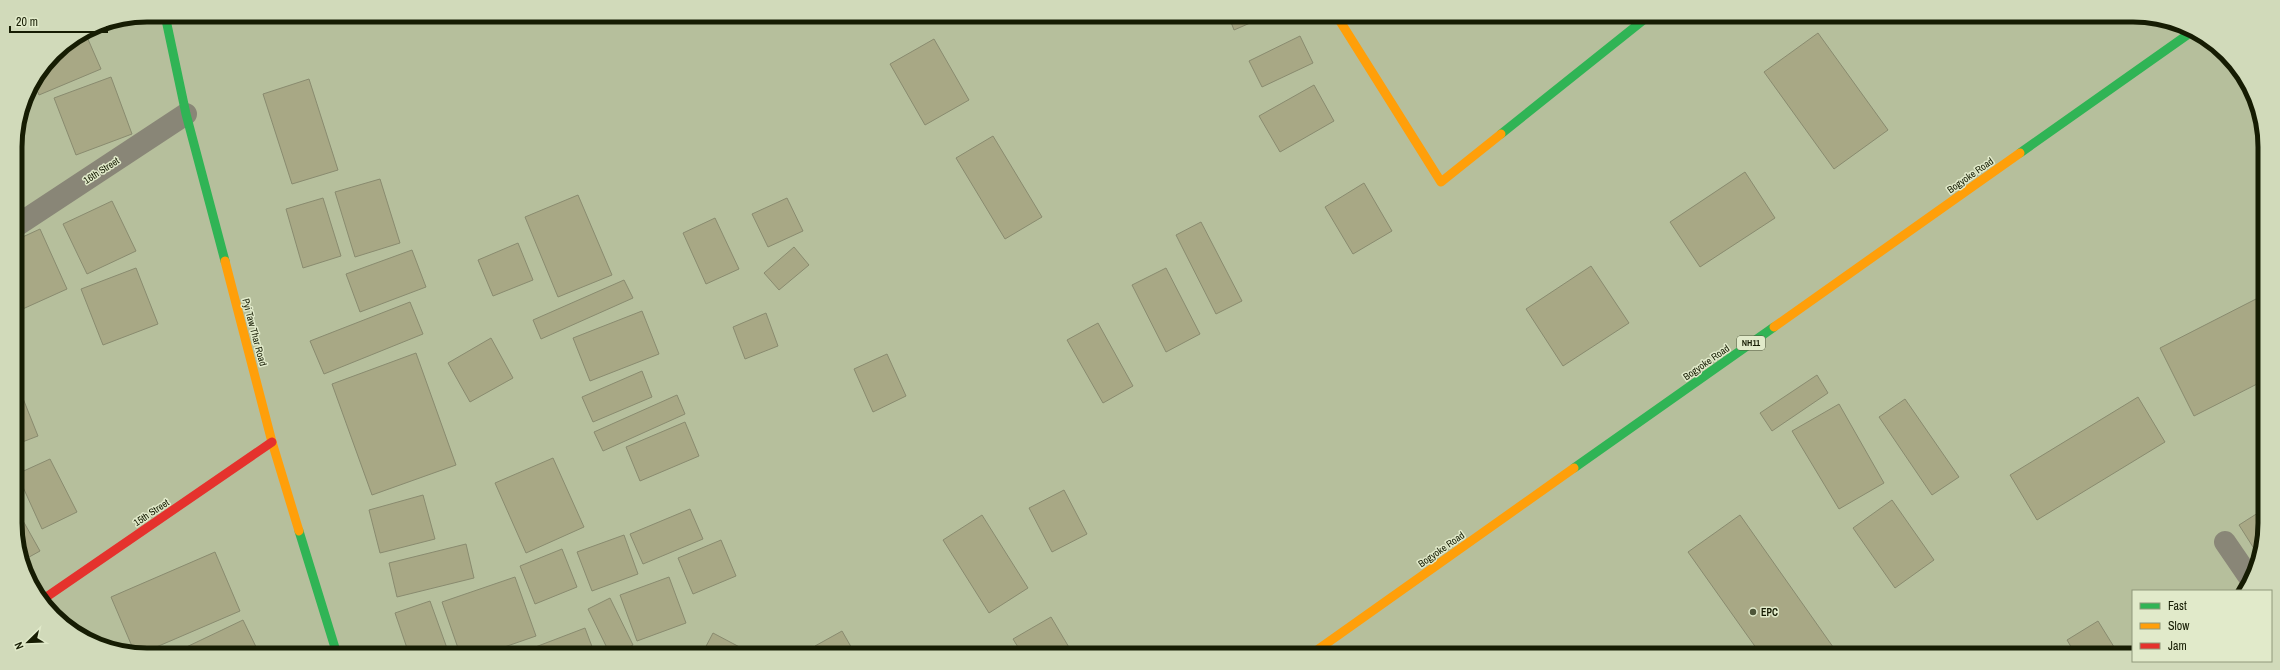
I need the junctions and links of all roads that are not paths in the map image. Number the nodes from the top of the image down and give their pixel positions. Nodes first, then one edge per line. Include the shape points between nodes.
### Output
1 (166, 22) edge
2 (1341, 22) edge
3 (1641, 22) edge
4 (2187, 35) edge
5 (186, 114) junction
6 (22, 222) edge
7 (272, 442) junction
8 (2225, 542) dead end
9 (2247, 574) edge
10 (47, 597) edge
11 (335, 648) edge
12 (1320, 648) edge

1 - 5 main road, Pyi Taw Thar Road
2 - 3 main road via 1441,182
4 - 12 main road, Bogyoke Road / NH11
5 - 6 street, 16th Street
5 - 7 main road, Pyi Taw Thar Road
7 - 10 main road, 15th Street
7 - 11 main road, Pyi Taw Thar Road
8 - 9 street

